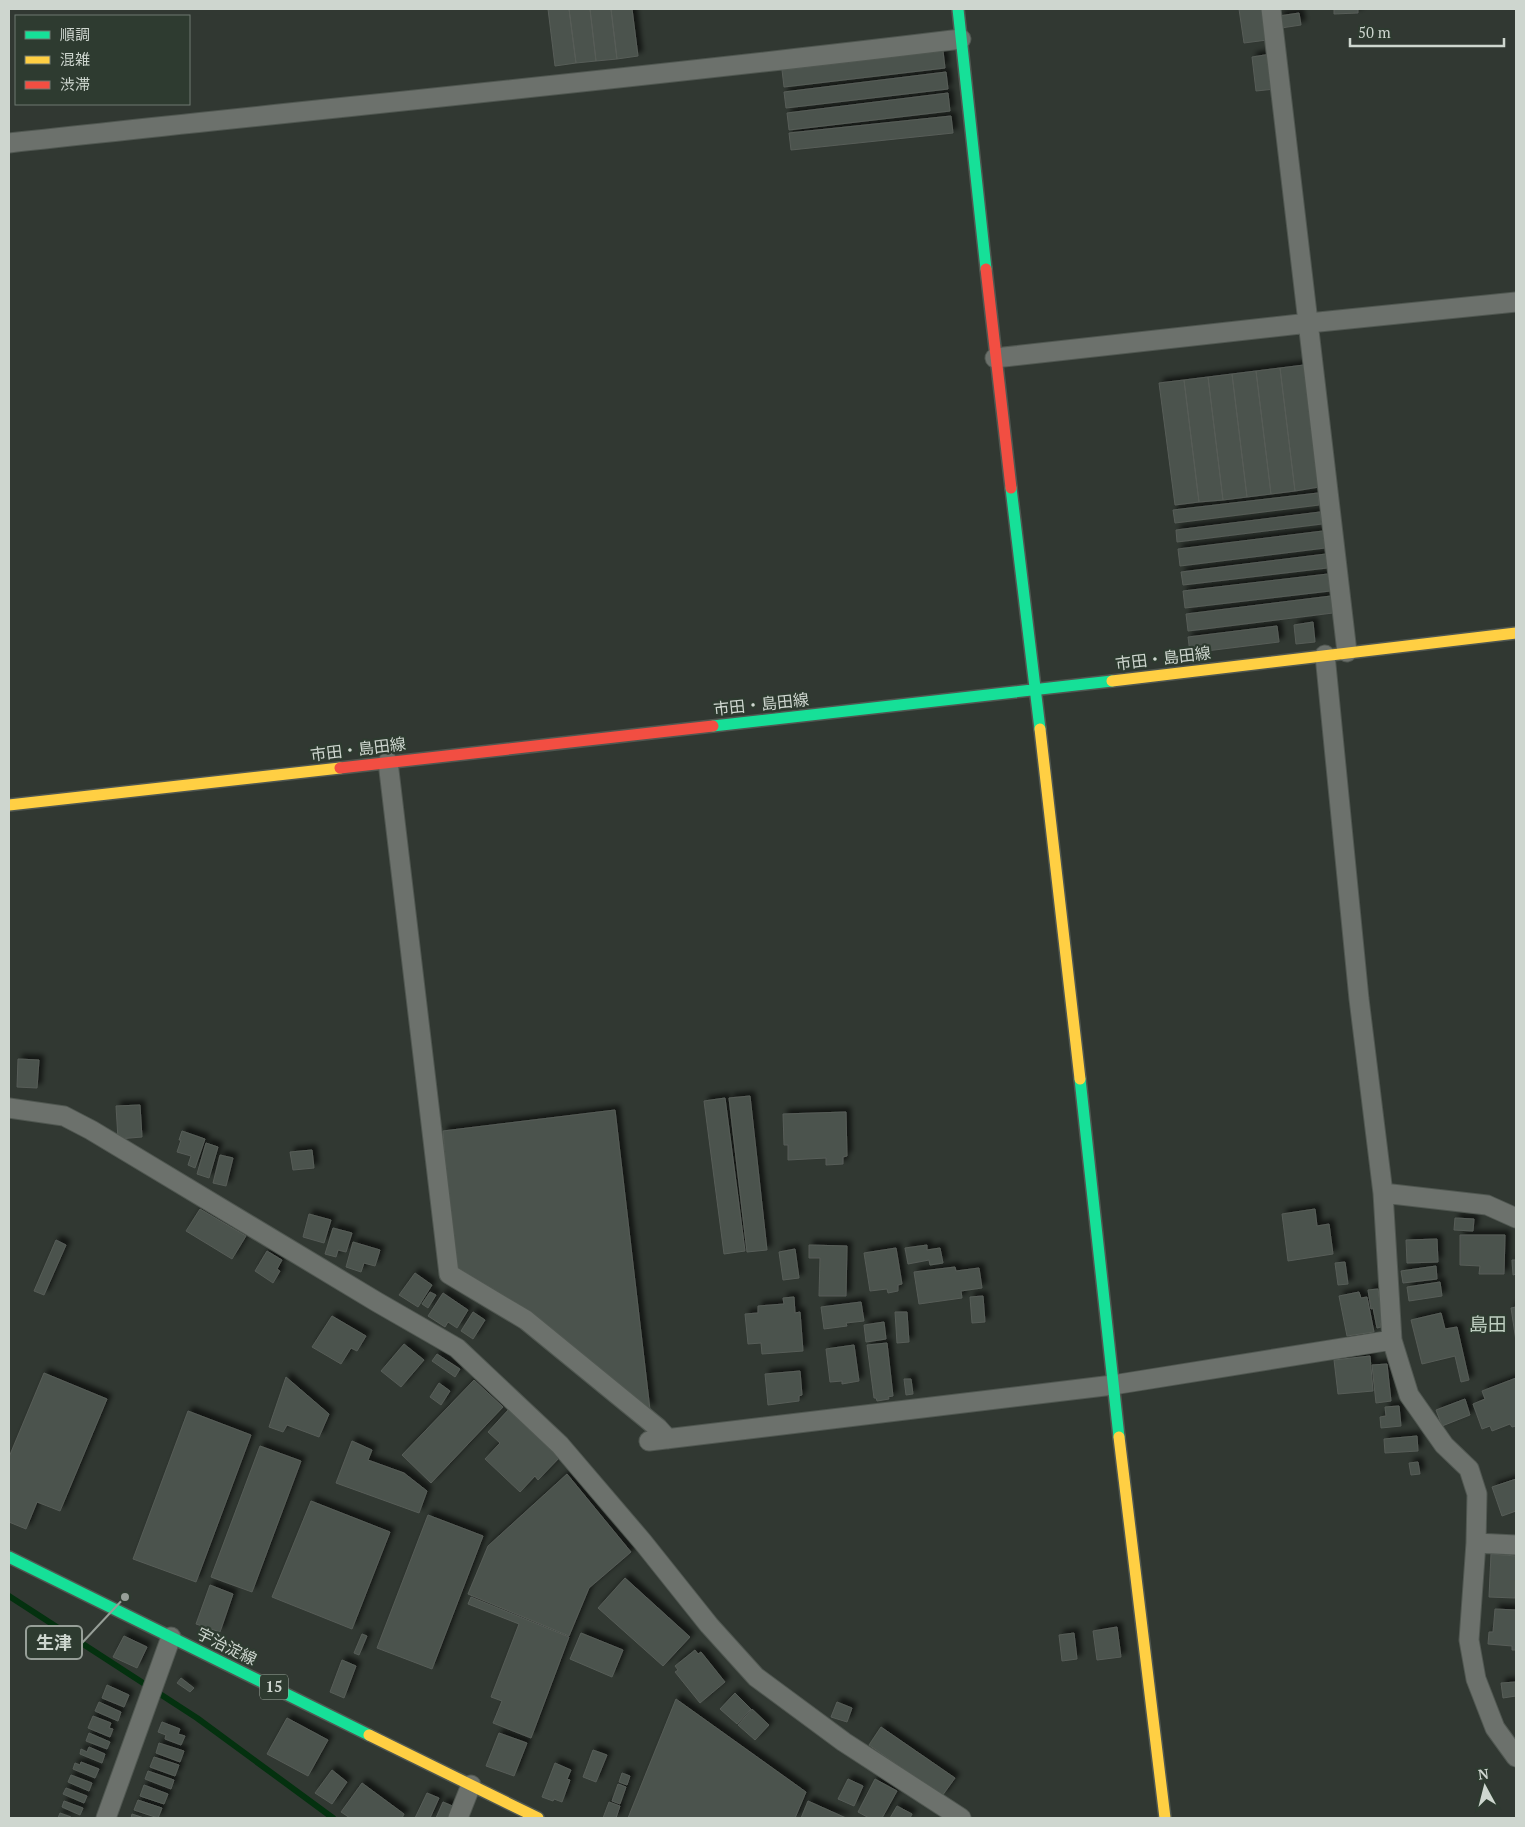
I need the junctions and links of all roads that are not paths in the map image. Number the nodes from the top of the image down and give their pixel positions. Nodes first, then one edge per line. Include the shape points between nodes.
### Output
1 (958, 9) edge
2 (1272, 9) edge
3 (961, 39) junction
4 (9, 143) edge
5 (1516, 302) edge
6 (1309, 323) junction
7 (995, 358) junction
8 (1516, 633) edge
9 (1348, 652) junction
10 (1325, 655) junction
11 (1036, 690) junction
12 (388, 762) junction
13 (9, 805) edge
14 (9, 1108) edge
15 (1383, 1193) junction
16 (1516, 1218) edge
17 (1392, 1340) junction
18 (1113, 1385) junction
19 (668, 1439) junction
20 (649, 1441) dead end
21 (1476, 1543) junction
22 (1516, 1545) edge
23 (9, 1557) edge
24 (171, 1636) junction
25 (1516, 1757) edge
26 (471, 1785) junction
27 (106, 1818) edge
28 (458, 1818) edge
29 (538, 1818) edge
30 (961, 1818) edge
31 (1165, 1818) edge

1 - 3 street
2 - 6 street
3 - 4 street
3 - 7 street
5 - 6 street
6 - 7 street
6 - 9 street
7 - 11 street
8 - 9 street, 市田・島田線
9 - 10 street, 市田・島田線
10 - 11 street, 市田・島田線
10 - 15 street via 1359,999
11 - 12 street, 市田・島田線
11 - 18 street
12 - 13 street, 市田・島田線
12 - 19 street via 449,1274 526,1320
14 - 30 street via 64,1116 457,1348 560,1445 756,1677 844,1742
15 - 16 street via 1487,1205
15 - 17 street
17 - 18 street
17 - 21 street via 1409,1396 1444,1445 1469,1469 1477,1494
18 - 19 street
18 - 31 street
19 - 20 street
21 - 22 street
21 - 25 street via 1469,1640 1476,1679 1495,1728
23 - 24 street, 宇治淀線 / 15
24 - 26 street, 宇治淀線 / 15
24 - 27 street
26 - 28 street
26 - 29 street, 宇治淀線 / 15

